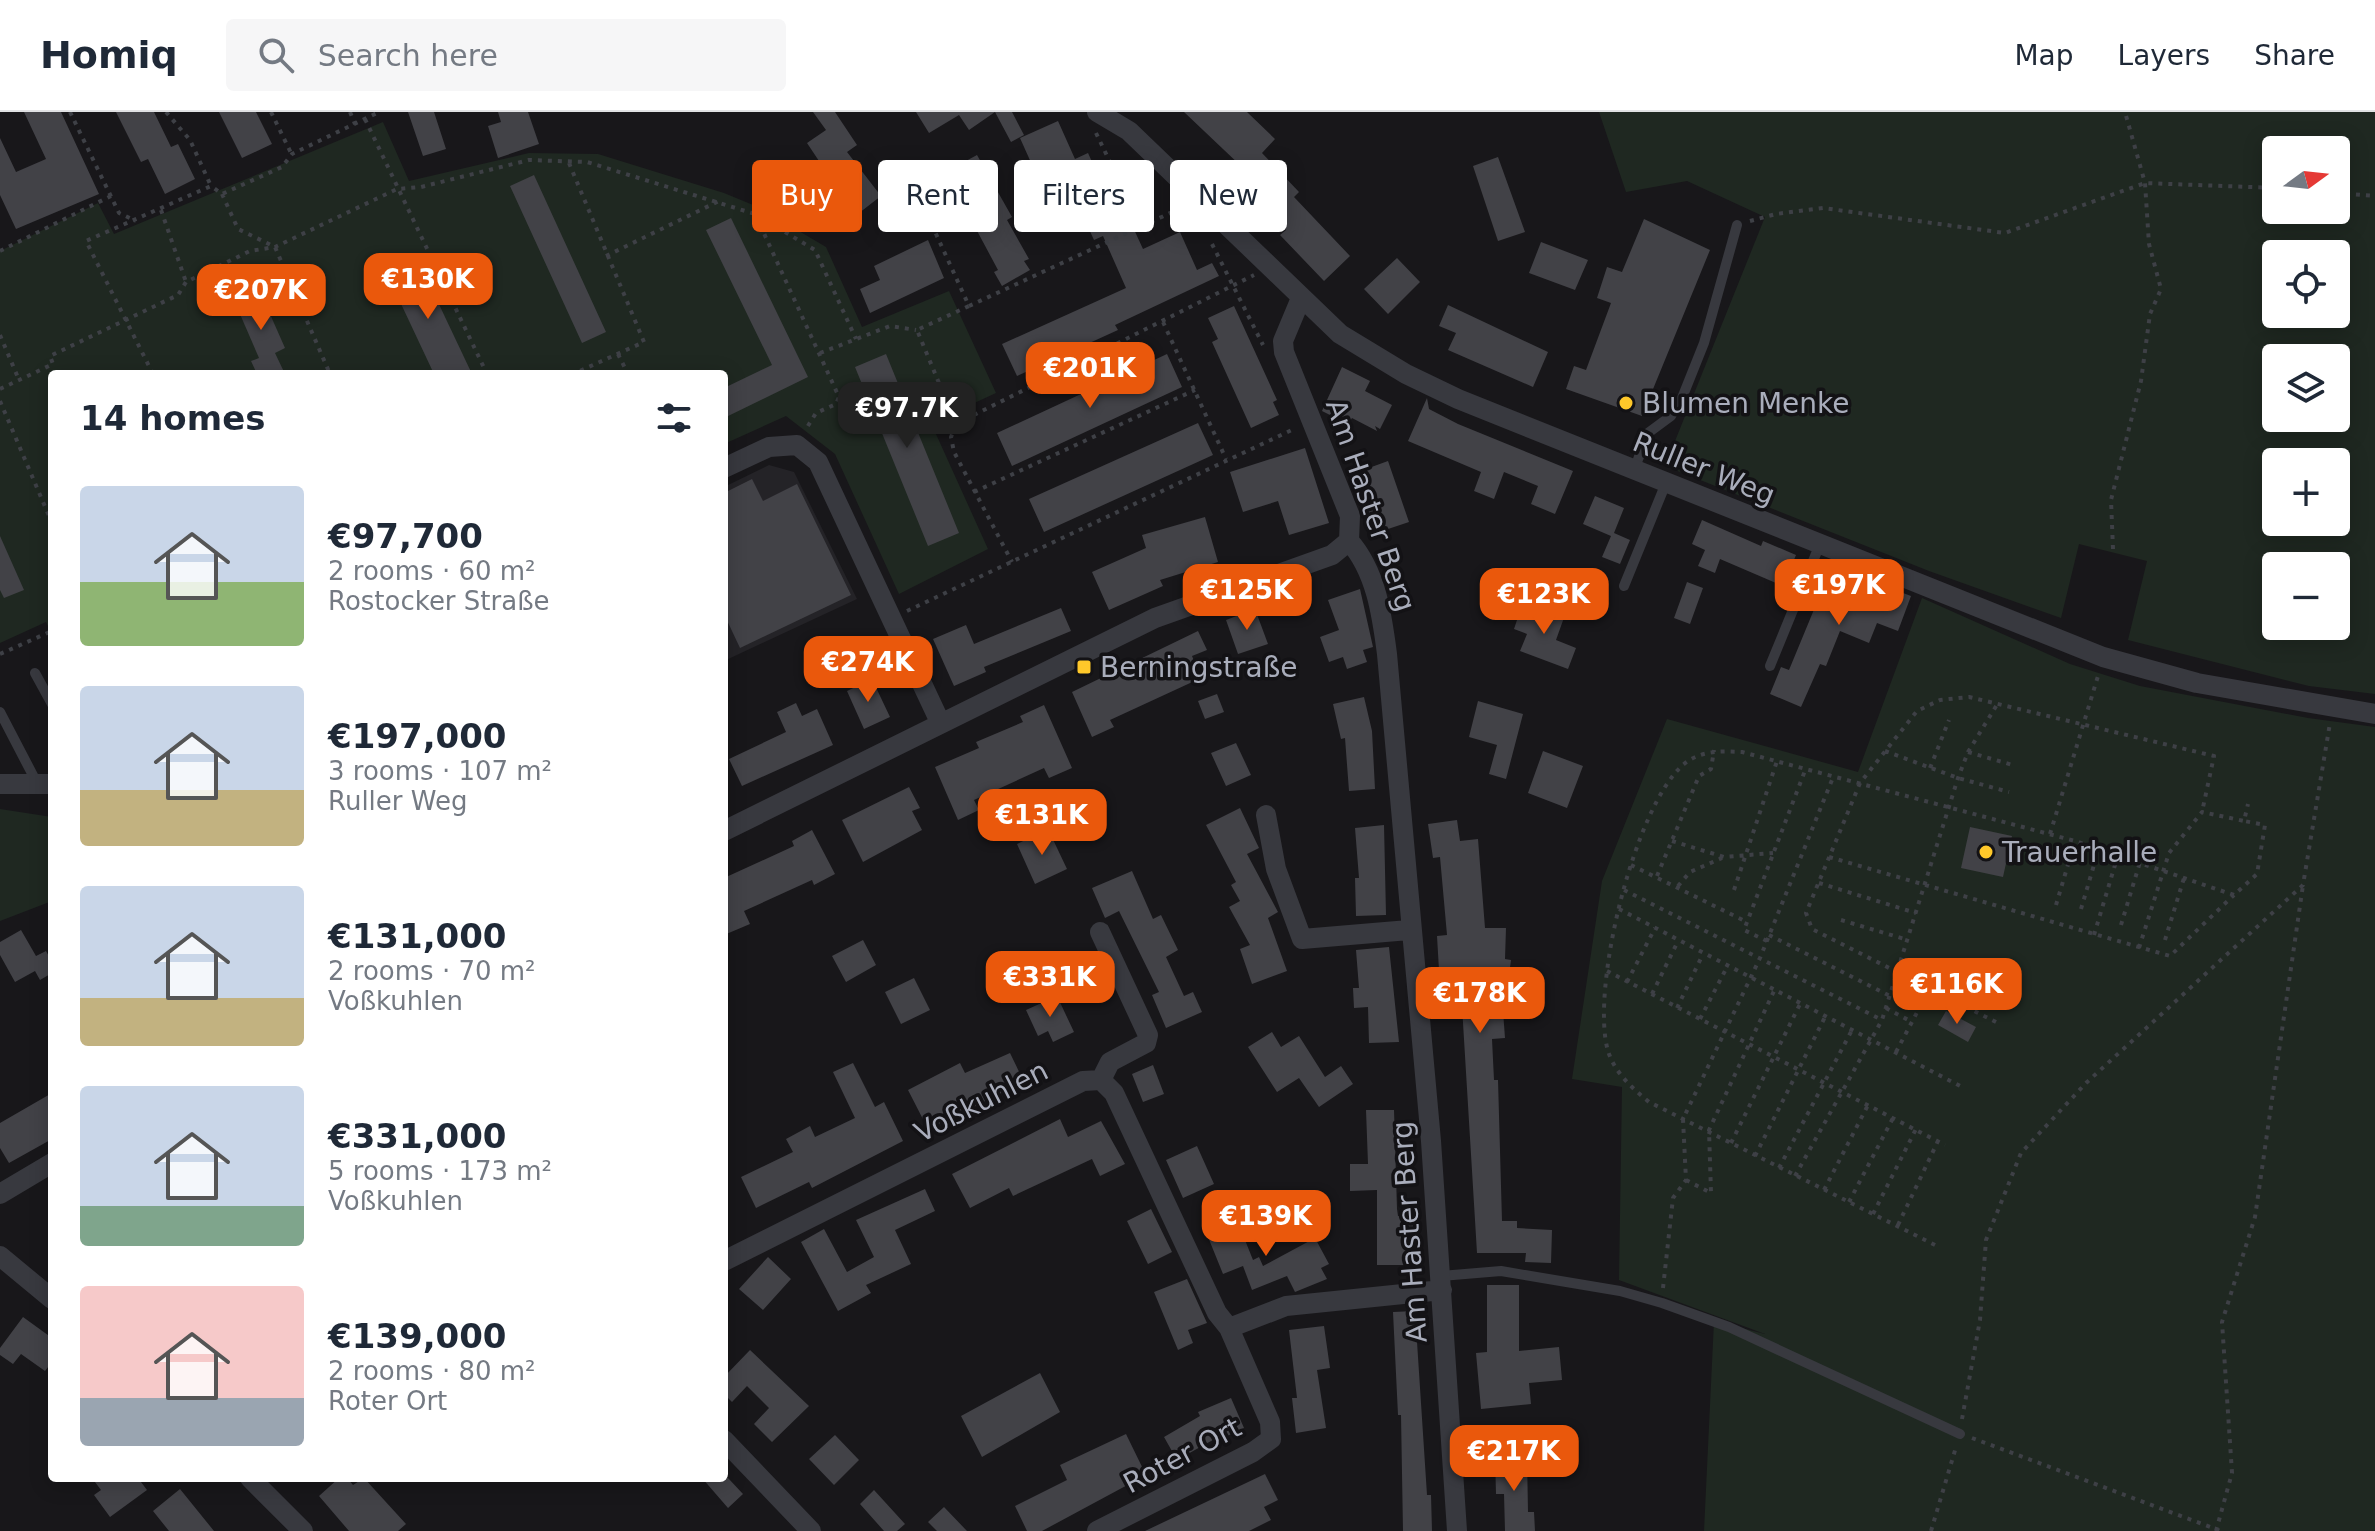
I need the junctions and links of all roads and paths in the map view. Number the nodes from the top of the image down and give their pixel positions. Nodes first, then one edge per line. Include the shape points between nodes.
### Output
1 (70, 112) edge
2 (166, 112) edge
3 (271, 112) edge
4 (350, 112) edge
5 (379, 112) edge
6 (2125, 112) edge
7 (365, 119) junction
8 (1094, 119) edge
9 (355, 124) junction
10 (292, 154) junction
11 (1112, 160) edge
12 (569, 163) junction
13 (1170, 169) edge
14 (2145, 183) junction
15 (211, 186) junction
16 (2262, 187) edge
17 (397, 189) junction
18 (222, 194) junction
19 (2350, 194) edge
20 (111, 196) junction
21 (2375, 196) edge
22 (720, 200) junction
23 (161, 210) junction
24 (752, 213) edge
25 (136, 221) junction
26 (1737, 225) joint
27 (763, 232) edge
28 (785, 232) edge
29 (935, 232) edge
30 (1130, 232) edge
31 (1235, 232) edge
32 (1212, 244) dead end
33 (275, 247) junction
34 (0, 251) edge
35 (606, 256) junction
36 (1265, 262) junction
37 (186, 282) junction
38 (1235, 285) junction
39 (1301, 298) junction
40 (969, 306) junction
41 (125, 320) junction
42 (1163, 322) junction
43 (917, 330) junction
44 (0, 335) edge
45 (856, 339) junction
46 (1284, 352) junction
47 (820, 353) junction
48 (618, 354) junction
49 (151, 370) edge
50 (328, 370) edge
51 (485, 370) edge
52 (582, 370) edge
53 (626, 370) edge
54 (19, 380) junction
55 (0, 389) edge
56 (1195, 390) junction
57 (0, 401) edge
58 (1314, 421) junction
59 (956, 424) junction
60 (797, 445) junction
61 (1226, 459) junction
62 (728, 466) edge
63 (1634, 470) junction
64 (1666, 483) junction
65 (974, 492) junction
66 (48, 514) edge
67 (1349, 541) junction
68 (1820, 544) junction
69 (2113, 549) dead end
70 (1012, 562) junction
71 (1624, 586) dead end
72 (892, 619) junction
73 (48, 633) edge
74 (0, 654) edge
75 (2103, 657) junction
76 (1770, 666) dead end
77 (35, 673) dead end
78 (48, 697) edge
79 (1998, 703) junction
80 (2332, 709) junction
81 (0, 712) edge
82 (2375, 714) edge
83 (1949, 720) dead end
84 (940, 722) junction
85 (2084, 722) junction
86 (1714, 750) junction
87 (1885, 751) junction
88 (1968, 752) junction
89 (1777, 761) junction
90 (2016, 766) dead end
91 (1806, 768) junction
92 (1930, 768) junction
93 (1834, 775) junction
94 (1958, 778) junction
95 (1860, 783) junction
96 (0, 784) edge
97 (46, 785) edge
98 (2009, 792) dead end
99 (2248, 804) dead end
100 (1951, 810) junction
101 (2202, 812) junction
102 (1266, 815) dead end
103 (2244, 821) junction
104 (728, 829) edge
105 (2050, 834) junction
106 (1672, 841) junction
107 (2075, 841) junction
108 (2099, 848) junction
109 (1773, 853) junction
110 (2118, 855) junction
111 (1745, 856) junction
112 (1724, 857) junction
113 (1829, 857) junction
114 (2140, 862) junction
115 (1631, 865) junction
116 (2163, 871) junction
117 (1657, 876) junction
118 (2184, 878) junction
119 (1818, 883) junction
120 (2303, 885) junction
121 (1678, 886) junction
122 (1926, 887) junction
123 (1624, 890) junction
124 (1734, 890) dead end
125 (2234, 895) junction
126 (2056, 905) dead end
127 (1619, 909) junction
128 (2081, 909) dead end
129 (1916, 913) junction
130 (1841, 920) dead end
131 (1747, 922) junction
132 (2121, 925) dead end
133 (1655, 928) junction
134 (1409, 930) junction
135 (1100, 932) dead end
136 (1769, 935) junction
137 (2094, 935) junction
138 (1908, 940) junction
139 (2165, 940) dead end
140 (1678, 941) junction
141 (1767, 941) junction
142 (2139, 948) junction
143 (1703, 954) junction
144 (1760, 958) junction
145 (1727, 967) junction
146 (1607, 971) junction
147 (1899, 971) junction
148 (1750, 979) junction
149 (1627, 982) junction
150 (1774, 991) junction
151 (1652, 994) junction
152 (1890, 996) junction
153 (1922, 1003) dead end
154 (1800, 1004) junction
155 (1677, 1008) junction
156 (1886, 1008) junction
157 (1825, 1017) junction
158 (1700, 1019) junction
159 (1882, 1020) junction
160 (1912, 1022) junction
161 (1996, 1022) dead end
162 (1852, 1030) junction
163 (1724, 1032) junction
164 (1872, 1040) junction
165 (1748, 1045) junction
166 (1896, 1052) junction
167 (1774, 1059) junction
168 (1797, 1070) junction
169 (1101, 1080) junction
170 (1824, 1083) junction
171 (1964, 1088) dead end
172 (1844, 1093) junction
173 (1868, 1105) junction
174 (1893, 1118) junction
175 (1683, 1119) junction
176 (1916, 1129) junction
177 (1709, 1130) junction
178 (1938, 1141) junction
179 (1731, 1143) junction
180 (1945, 1145) dead end
181 (1755, 1156) junction
182 (48, 1165) edge
183 (1779, 1168) junction
184 (1795, 1176) junction
185 (1686, 1180) junction
186 (1824, 1190) junction
187 (0, 1194) edge
188 (1849, 1202) junction
189 (1873, 1214) junction
190 (1897, 1226) junction
191 (1935, 1245) dead end
192 (0, 1256) edge
193 (728, 1259) edge
194 (1442, 1283) junction
195 (48, 1296) edge
196 (1662, 1303) junction
197 (1229, 1328) junction
198 (1960, 1434) junction
199 (728, 1444) edge
200 (254, 1482) edge
201 (2218, 1530) edge
202 (303, 1531) edge
203 (811, 1531) edge
204 (1097, 1531) edge
205 (1457, 1531) edge
206 (1931, 1531) edge

1 - 20 path
2 - 15 path via 190,140
3 - 10 path
4 - 9 path
5 - 7 path
6 - 14 path
7 - 9 path
7 - 17 path
8 - 11 path
8 - 13 street, Ruller Weg via 1129,131
9 - 10 path
10 - 18 path via 282,167
12 - 17 path via 529,160
12 - 22 path via 587,162
12 - 35 path
14 - 16 path
14 - 26 path via 2005,233 1823,208
14 - 69 path via 2149,244 2161,289 2150,314 2141,381 2111,500
15 - 18 path
15 - 23 path
17 - 33 path
17 - 51 path
18 - 33 path via 238,229
19 - 21 path
20 - 25 path via 119,213
20 - 34 path
22 - 24 path
22 - 35 path
23 - 25 path
23 - 37 path
25 - 41 path via 86,241
26 - 63 lane via 1704,343 1682,398 1671,416 1648,433
27 - 47 path
28 - 45 path via 815,250
29 - 40 path
30 - 40 path
31 - 36 street, Ruller Weg
32 - 38 path
33 - 37 path via 250,251
33 - 50 path
35 - 48 path via 644,342
36 - 38 path
36 - 39 street, Ruller Weg
37 - 41 path via 178,295
38 - 42 path
38 - 46 path via 1264,345
39 - 46 street via 1283,341
39 - 63 street, Ruller Weg via 1340,334 1406,374
40 - 43 path
41 - 49 path
41 - 54 path via 50,356 53,364
42 - 56 path
42 - 59 path
43 - 45 path via 890,326
43 - 59 path
44 - 54 path
45 - 47 path
46 - 58 street, Am Haster Berg
47 - 60 path via 839,397 836,404 816,413
48 - 52 path
48 - 53 path
54 - 55 path
56 - 61 path
56 - 65 path
57 - 66 path
58 - 61 path
58 - 67 street, Am Haster Berg via 1350,516
59 - 65 path via 951,437 954,452
60 - 62 street via 769,447
60 - 72 street via 818,462
61 - 70 path
63 - 64 street, Ruller Weg
64 - 68 street, Ruller Weg
64 - 71 lane
65 - 70 path
67 - 84 street via 1332,555 1155,618
67 - 134 street, Am Haster Berg via 1372,581 1383,620
68 - 75 street, Ruller Weg
68 - 76 lane
70 - 72 path
72 - 84 street
73 - 74 path
75 - 80 street, Ruller Weg via 2197,683
75 - 85 path
77 - 78 lane
79 - 85 path
79 - 87 path via 1969,697 1940,700 1917,711
79 - 88 path
80 - 82 street, Ruller Weg
80 - 120 path
81 - 97 lane
83 - 92 path
84 - 104 street
85 - 101 path via 2214,756
85 - 105 path
86 - 89 path
86 - 106 path via 1711,769 1699,776
86 - 115 path via 1686,762 1666,783
87 - 92 path
87 - 95 path
88 - 90 path
88 - 94 path
89 - 91 path
89 - 111 path
91 - 93 path
91 - 109 path
92 - 94 path
93 - 95 path
93 - 136 path
94 - 98 path
94 - 100 path
95 - 100 path
95 - 113 path
96 - 97 street
99 - 103 path
100 - 105 path
100 - 122 path
101 - 103 path
101 - 116 path via 2169,853
102 - 134 street via 1276,869 1302,939
103 - 125 path via 2265,825 2257,874
105 - 107 path
106 - 112 path
106 - 117 path
107 - 108 path
107 - 126 path
108 - 110 path
108 - 128 path
109 - 111 path
109 - 131 path
110 - 114 path
110 - 137 path
111 - 112 path
111 - 124 path
112 - 121 path via 1690,872
113 - 119 path
113 - 122 path
114 - 116 path
114 - 132 path
115 - 117 path
115 - 123 path
116 - 118 path
116 - 142 path
117 - 121 path
118 - 125 path
118 - 139 path
119 - 129 path
119 - 147 path via 1806,913 1812,929
120 - 198 path via 2086,1083 2021,1153 1986,1240 1980,1320
120 - 201 path via 2255,1217 2222,1322 2232,1473
121 - 131 path
122 - 129 path
122 - 137 path
123 - 127 path
123 - 144 path
125 - 142 path via 2170,956
127 - 133 path
127 - 146 path
129 - 138 path
130 - 138 path
131 - 141 path via 1744,930
133 - 140 path
133 - 149 path
134 - 194 street, Am Haster Berg
135 - 169 street, Voßkuhlen via 1148,1035 1146,1043 1110,1062
136 - 141 path
136 - 152 path
137 - 142 path
138 - 147 path
140 - 143 path
140 - 151 path
141 - 144 path
143 - 145 path
143 - 155 path
144 - 148 path
144 - 159 path
145 - 148 path
145 - 158 path
146 - 149 path
146 - 175 path via 1604,1034 1609,1054 1631,1088
147 - 152 path
147 - 161 path
148 - 150 path
148 - 163 path
149 - 151 path
150 - 154 path
150 - 165 path
151 - 155 path
152 - 156 path
153 - 160 path
154 - 157 path
154 - 167 path
155 - 158 path
156 - 159 path
156 - 160 path
157 - 162 path
157 - 168 path
158 - 163 path
159 - 164 path
160 - 166 path
162 - 164 path
162 - 170 path
163 - 165 path
163 - 175 path
164 - 166 path
164 - 172 path
165 - 167 path
165 - 177 path
166 - 171 path
167 - 168 path
167 - 179 path
168 - 170 path
168 - 181 path
169 - 193 street, Voßkuhlen via 1083,1081
169 - 197 street, Roter Ort via 1114,1093 1217,1313
170 - 172 path
170 - 183 path
172 - 173 path
172 - 184 path
173 - 174 path
173 - 186 path
174 - 176 path
174 - 188 path
175 - 177 path
175 - 185 path
176 - 178 path
176 - 189 path
177 - 179 path
177 - 185 path via 1711,1193
178 - 180 path
178 - 190 path
179 - 181 path
181 - 183 path
182 - 187 street
183 - 184 path
184 - 186 path
185 - 196 path via 1673,1198
186 - 188 path
188 - 189 path
189 - 190 path
190 - 191 path
192 - 195 street
194 - 196 lane via 1501,1271
194 - 197 street via 1286,1306
194 - 205 street, Am Haster Berg
196 - 198 lane via 1729,1327
197 - 204 street, Roter Ort via 1270,1422 1271,1439
198 - 201 path
198 - 206 path
199 - 203 street
200 - 202 street

